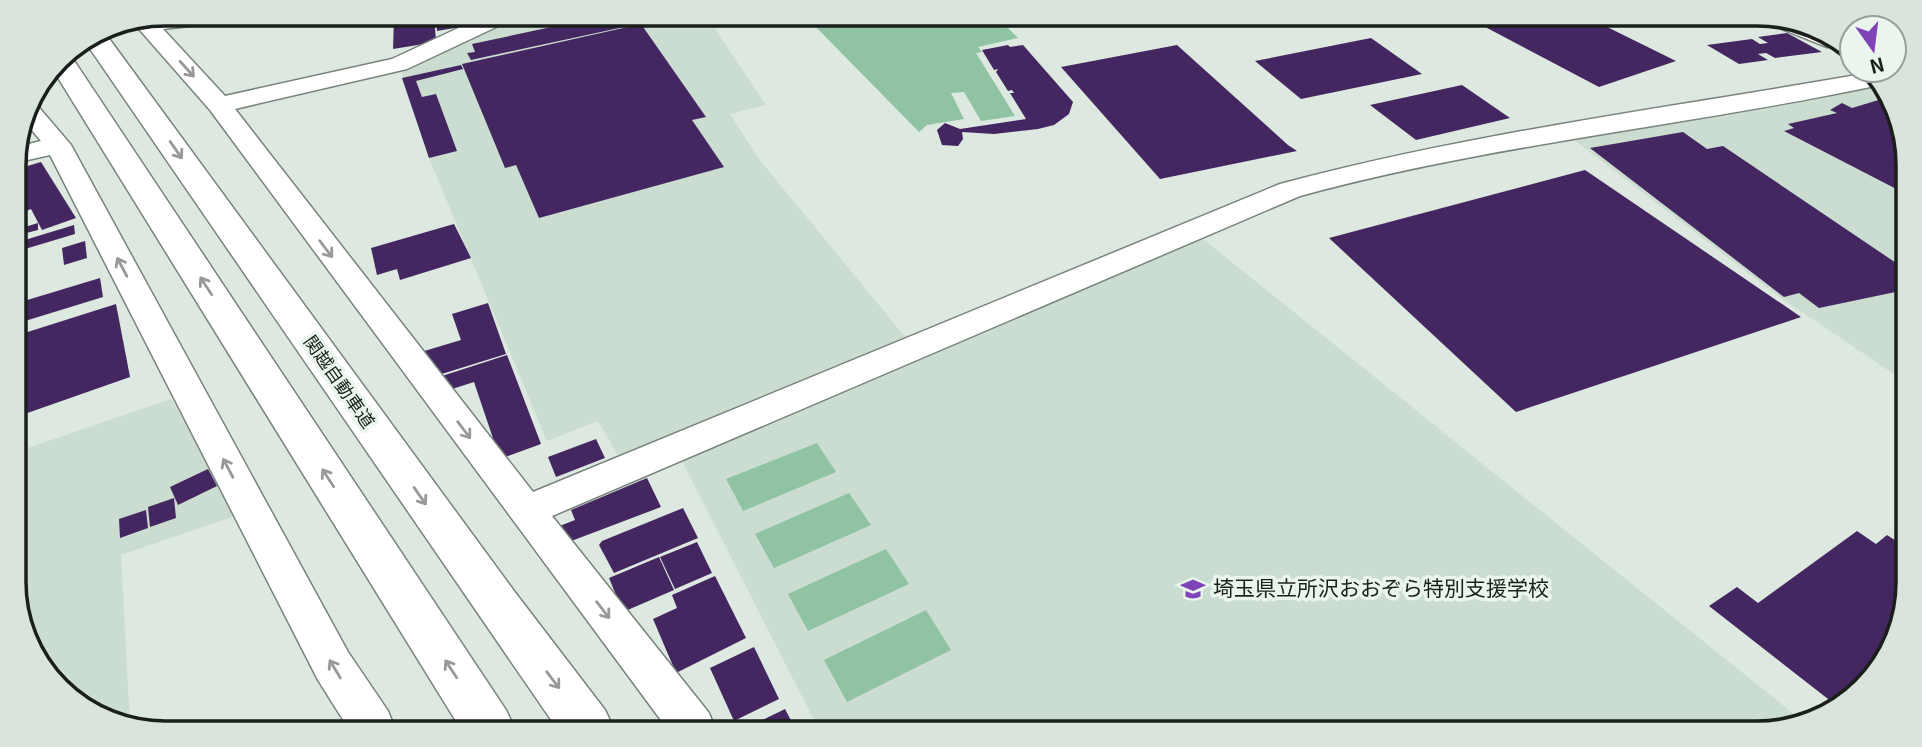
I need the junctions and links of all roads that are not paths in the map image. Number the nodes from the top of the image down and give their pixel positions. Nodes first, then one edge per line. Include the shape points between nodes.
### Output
1 (473, 26) edge
2 (148, 27) edge
3 (100, 43) edge
4 (66, 68) edge
5 (57, 79) edge
6 (1848, 84) edge
7 (219, 105) junction
8 (35, 118) edge
9 (110, 136) junction
10 (58, 145) junction
11 (27, 152) edge
12 (525, 511) junction
13 (369, 721) edge
14 (484, 721) edge
15 (582, 721) edge
16 (687, 721) edge

1 - 7 street via 399,64
2 -> 7 street
3 -> 15 highway, 関越自動車道
4 - 9 highway
5 - 9 highway
6 - 12 street via 1414,160 1290,190
7 -> 12 street
8 - 10 street
14 -> 9 highway
10 - 11 street
13 -> 10 street via 333,666
12 -> 16 street

